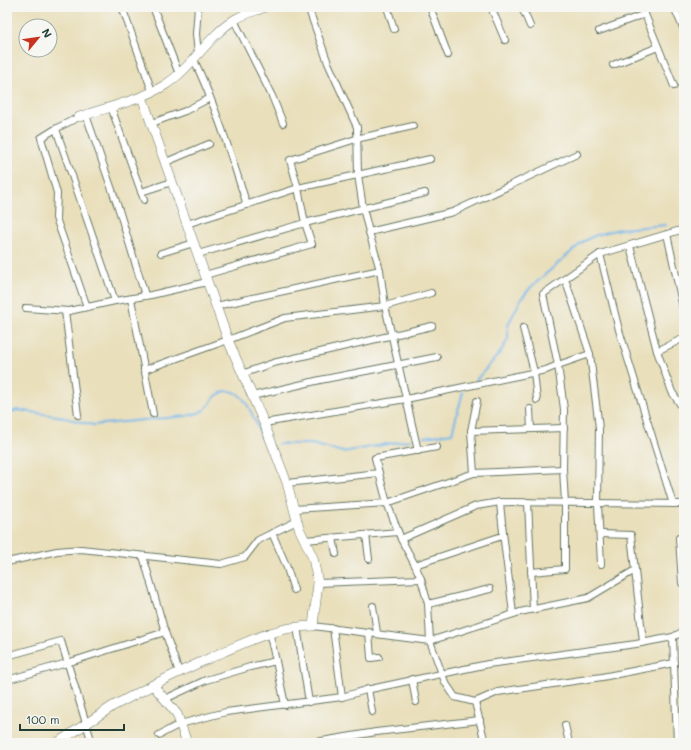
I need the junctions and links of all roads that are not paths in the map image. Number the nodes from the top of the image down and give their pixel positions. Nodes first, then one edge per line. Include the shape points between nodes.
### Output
1 (122, 7) edge
2 (153, 7) edge
3 (198, 7) edge
4 (265, 7) edge
5 (308, 7) edge
6 (387, 7) edge
7 (430, 7) edge
8 (491, 7) edge
9 (532, 7) edge
10 (642, 7) edge
11 (674, 7) edge
12 (522, 9) edge
13 (645, 14) junction
14 (234, 20) junction
15 (530, 26) dead end
16 (394, 28) dead end
17 (684, 30) edge
18 (599, 31) dead end
19 (505, 40) dead end
20 (658, 47) junction
21 (448, 56) dead end
22 (196, 57) junction
23 (613, 65) dead end
24 (179, 74) junction
25 (674, 86) dead end
26 (152, 91) junction
27 (142, 97) junction
28 (210, 98) junction
29 (111, 107) junction
30 (83, 116) junction
31 (152, 123) junction
32 (283, 123) dead end
33 (413, 126) dead end
34 (56, 129) junction
35 (356, 139) junction
36 (209, 144) dead end
37 (577, 154) dead end
38 (430, 159) dead end
39 (166, 162) junction
40 (358, 175) junction
41 (172, 182) junction
42 (298, 188) junction
43 (141, 192) junction
44 (425, 193) dead end
45 (144, 200) dead end
46 (247, 205) junction
47 (363, 208) junction
48 (305, 223) junction
49 (187, 224) junction
50 (684, 229) edge
51 (369, 232) junction
52 (667, 234) junction
53 (194, 243) junction
54 (630, 246) junction
55 (161, 253) dead end
56 (198, 254) junction
57 (600, 254) junction
58 (380, 270) junction
59 (206, 278) junction
60 (565, 279) junction
61 (432, 293) dead end
62 (146, 295) junction
63 (131, 299) junction
64 (115, 301) junction
65 (216, 306) junction
66 (385, 306) junction
67 (87, 307) junction
68 (26, 308) dead end
69 (65, 311) junction
70 (684, 312) edge
71 (432, 326) dead end
72 (523, 328) dead end
73 (393, 335) junction
74 (684, 338) edge
75 (228, 340) junction
76 (657, 351) junction
77 (590, 354) junction
78 (437, 357) dead end
79 (398, 364) junction
80 (558, 365) junction
81 (144, 370) junction
82 (534, 372) junction
83 (242, 374) junction
84 (252, 396) junction
85 (406, 399) junction
86 (537, 400) dead end
87 (477, 401) dead end
88 (530, 409) dead end
89 (684, 410) edge
90 (153, 414) dead end
91 (78, 415) dead end
92 (264, 423) junction
93 (564, 428) junction
94 (531, 429) junction
95 (471, 431) junction
96 (437, 447) dead end
97 (418, 451) junction
98 (563, 468) junction
99 (379, 473) junction
100 (474, 473) junction
101 (287, 483) junction
102 (500, 502) junction
103 (528, 502) junction
104 (387, 503) junction
105 (565, 503) junction
106 (598, 504) junction
107 (673, 504) junction
108 (684, 504) edge
109 (294, 509) junction
110 (297, 521) junction
111 (398, 532) junction
112 (272, 533) junction
113 (600, 534) junction
114 (366, 535) junction
115 (502, 536) junction
116 (333, 538) junction
117 (684, 538) edge
118 (400, 539) junction
119 (305, 540) junction
120 (336, 554) dead end
121 (143, 556) junction
122 (369, 559) dead end
123 (7, 562) edge
124 (601, 564) dead end
125 (415, 565) junction
126 (635, 570) junction
127 (531, 572) junction
128 (421, 579) junction
129 (318, 583) junction
130 (682, 583) dead end
131 (490, 589) dead end
132 (294, 590) dead end
133 (428, 604) junction
134 (373, 606) dead end
135 (533, 609) junction
136 (513, 614) junction
137 (297, 626) junction
138 (313, 626) junction
139 (333, 628) junction
140 (684, 631) edge
141 (165, 632) junction
142 (268, 632) junction
143 (369, 632) junction
144 (377, 633) junction
145 (673, 637) junction
146 (430, 641) junction
147 (643, 642) junction
148 (7, 656) edge
149 (379, 657) dead end
150 (276, 661) junction
151 (67, 663) junction
152 (674, 663) junction
153 (178, 672) junction
154 (442, 673) junction
155 (412, 679) junction
156 (7, 680) edge
157 (153, 685) junction
158 (368, 689) junction
159 (342, 697) junction
160 (165, 699) junction
161 (309, 702) junction
162 (416, 702) dead end
163 (475, 702) junction
164 (285, 705) junction
165 (372, 712) dead end
166 (480, 720) junction
167 (85, 724) junction
168 (180, 724) junction
169 (565, 725) dead end
170 (159, 735) dead end
171 (338, 741) edge
172 (57, 743) edge
173 (92, 743) edge
174 (187, 743) edge
175 (310, 743) edge
176 (485, 743) edge
177 (569, 743) edge
178 (677, 743) edge

1 - 26 street
2 - 24 street
3 - 22 street
4 - 14 street
5 - 35 street via 328,63 357,127
6 - 16 street
7 - 21 street
8 - 19 street
9 - 12 street
10 - 13 street
11 - 17 street
12 - 15 street
13 - 18 street
13 - 20 street
14 - 22 street via 214,36
14 - 32 street
20 - 23 street
20 - 25 street
22 - 24 street
22 - 28 street
24 - 26 street via 166,85
26 - 27 street
27 - 29 street
27 - 31 street
28 - 31 street via 185,111
28 - 46 street
29 - 30 street
29 - 43 street
30 - 34 street
30 - 62 street via 119,210
31 - 39 street
33 - 35 street
34 - 64 street
34 - 67 street via 41,138 57,193 56,218
35 - 40 street
35 - 42 street via 290,160
36 - 39 street
37 - 51 street via 453,212
38 - 40 street
39 - 41 street
40 - 42 street
40 - 47 street
41 - 43 street
41 - 49 street
42 - 46 street
42 - 48 street
43 - 45 street
44 - 47 street
46 - 49 street
47 - 48 street
47 - 51 street
48 - 56 street
48 - 59 street via 312,244
49 - 53 street
50 - 52 street
51 - 58 street
52 - 54 street
52 - 70 street
53 - 55 street
53 - 56 street
54 - 57 street
54 - 76 street
56 - 59 street
57 - 60 street
57 - 107 street via 619,330
58 - 65 street
58 - 66 street
59 - 62 street
59 - 65 street
60 - 77 street
60 - 80 street via 542,294
61 - 66 street
62 - 63 street
63 - 64 street
63 - 81 street
64 - 67 street
65 - 75 street
66 - 73 street
66 - 75 street via 285,318
67 - 69 street
68 - 69 street
69 - 91 street
71 - 73 street
72 - 82 street
73 - 79 street
73 - 83 street via 273,363
74 - 76 street
75 - 81 street
75 - 83 street
76 - 89 street via 672,392
77 - 80 street
77 - 106 street via 599,428
78 - 79 street
79 - 84 street
79 - 85 street
80 - 82 street
80 - 93 street
81 - 90 street
82 - 85 street
82 - 86 street
83 - 84 street
84 - 92 street
85 - 92 street
85 - 97 street
87 - 95 street
88 - 94 street
92 - 101 street
93 - 94 street
93 - 98 street
94 - 95 street
95 - 100 street
96 - 97 street
97 - 99 street via 375,458
98 - 100 street
98 - 105 street
99 - 101 street
99 - 104 street
100 - 104 street
101 - 109 street
102 - 103 street
102 - 115 street
102 - 118 street via 476,506
103 - 105 street
103 - 127 street
104 - 109 street
104 - 111 street
105 - 106 street
105 - 127 street via 565,569
106 - 107 street
106 - 113 street
107 - 108 street
109 - 110 street
110 - 112 street
110 - 119 street
111 - 114 street
111 - 118 street
112 - 121 street via 258,540 245,557 221,564
112 - 132 street
113 - 124 street
113 - 126 street via 631,535
114 - 116 street
114 - 122 street
115 - 125 street
115 - 136 street
116 - 119 street
116 - 120 street
117 - 130 street via 679,538
118 - 125 street
119 - 129 street via 313,558
121 - 123 street via 81,550
121 - 141 street
125 - 128 street
126 - 135 street via 588,598
126 - 147 street
127 - 135 street
128 - 129 street
128 - 133 street
129 - 138 street
131 - 133 street
133 - 146 street
134 - 144 street
135 - 136 street
136 - 146 street
137 - 138 street
137 - 142 street
137 - 161 street
138 - 139 street
139 - 143 street
139 - 159 street
140 - 145 street
141 - 151 street
141 - 153 street
142 - 150 street
142 - 153 street
143 - 144 street
143 - 149 street via 371,658
144 - 146 street
145 - 147 street
145 - 152 street
146 - 154 street
147 - 154 street
148 - 151 street via 61,641
150 - 160 street via 206,680
150 - 164 street
151 - 156 street
151 - 167 street
152 - 163 street via 602,677 498,692
152 - 178 street
153 - 157 street
154 - 155 street
154 - 163 street via 455,697
155 - 158 street
155 - 162 street
157 - 160 street
157 - 167 street via 112,706
158 - 159 street
158 - 165 street
159 - 161 street
160 - 168 street via 177,714
161 - 164 street
163 - 166 street
164 - 168 street via 226,712
166 - 171 street via 376,732
166 - 176 street
167 - 172 street
167 - 173 street
168 - 170 street
168 - 174 street
169 - 177 street
171 - 175 street

